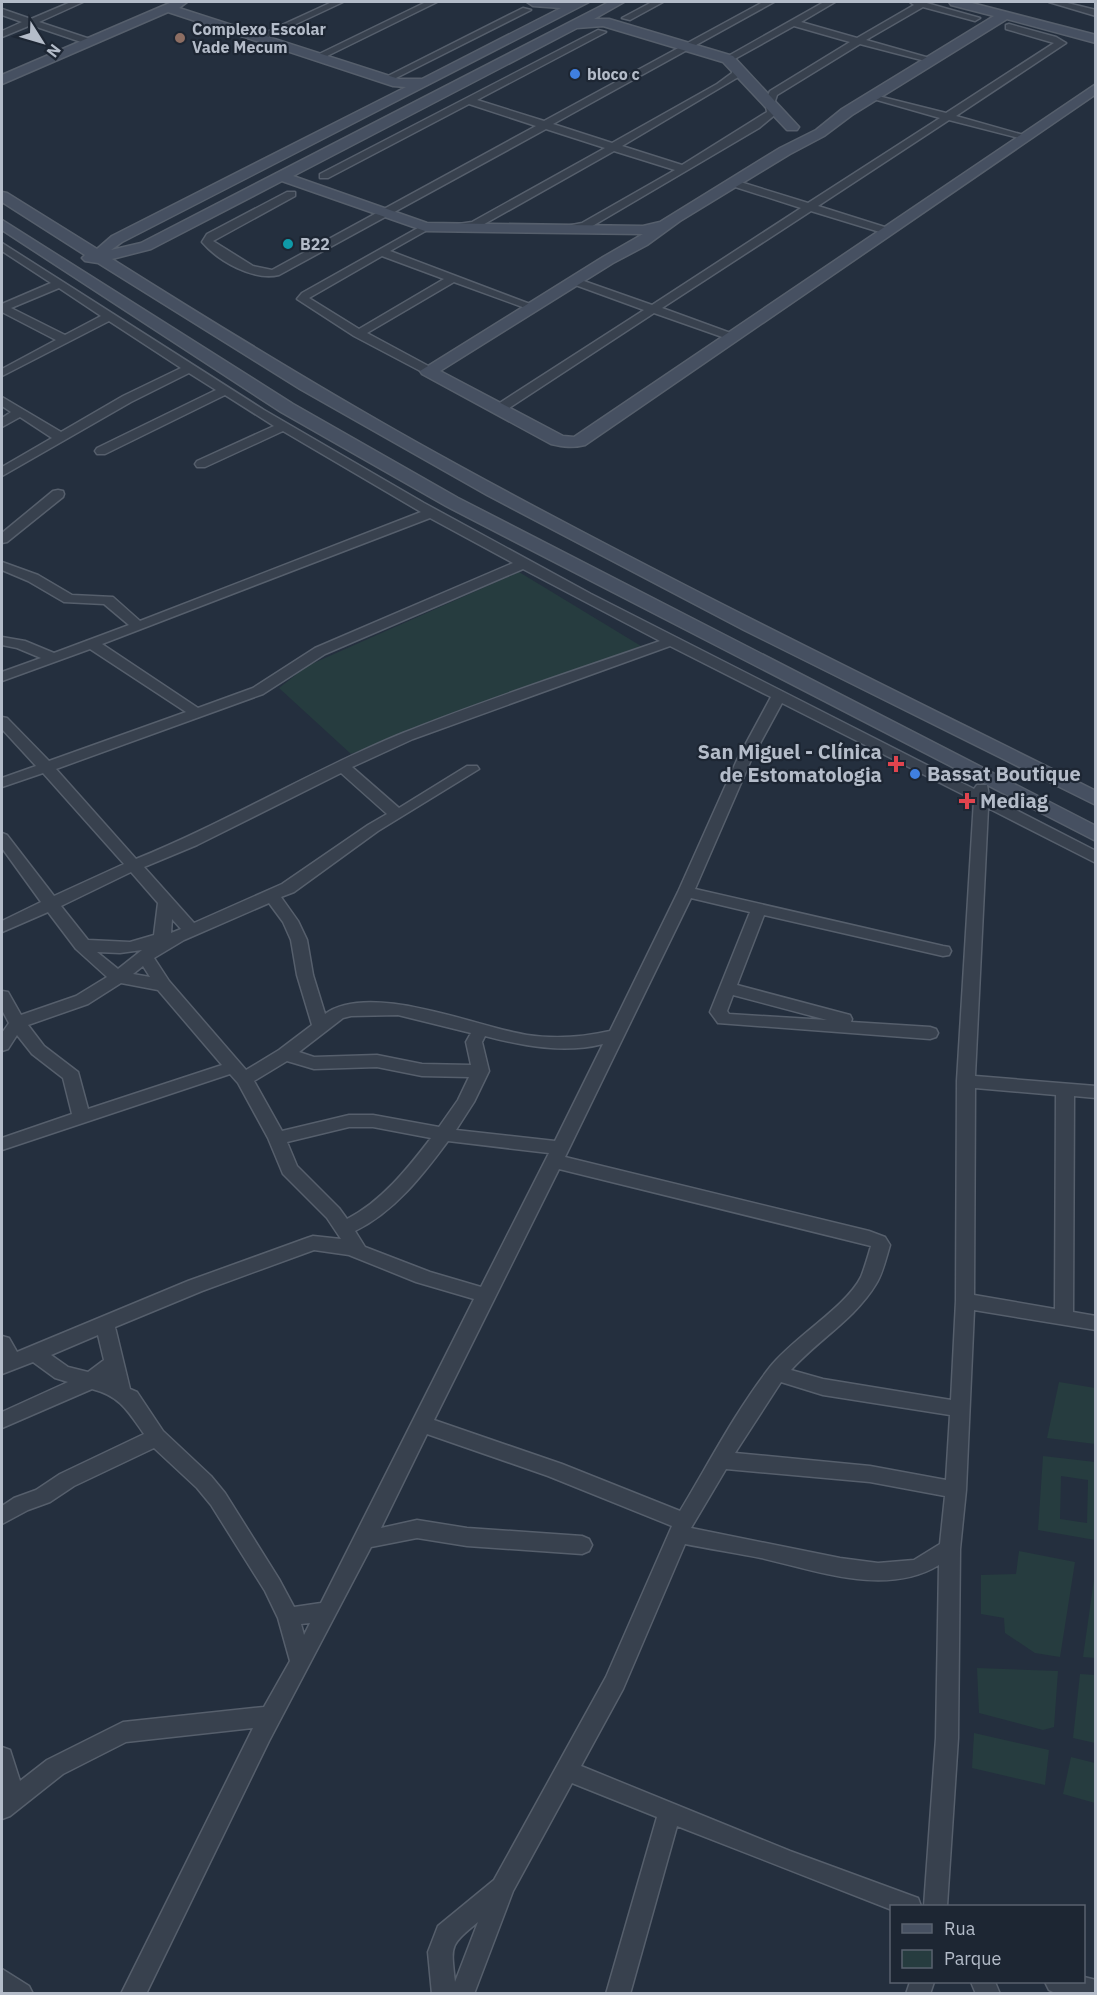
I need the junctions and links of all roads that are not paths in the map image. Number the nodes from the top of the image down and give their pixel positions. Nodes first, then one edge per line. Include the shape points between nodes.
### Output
1 (78, 2) edge
2 (182, 2) edge
3 (338, 2) edge
4 (432, 2) edge
5 (582, 2) edge
6 (658, 2) edge
7 (769, 2) edge
8 (830, 2) edge
9 (955, 2) edge
10 (985, 2) edge
11 (1054, 2) edge
12 (918, 3) edge
13 (612, 5) edge
14 (534, 6) edge
15 (167, 8) junction
16 (2, 12) edge
17 (1095, 13) edge
18 (627, 18) dead end
19 (975, 18) dead end
20 (545, 21) junction
21 (1007, 21) junction
22 (30, 22) junction
23 (793, 22) junction
24 (602, 27) junction
25 (569, 28) junction
26 (1095, 31) edge
27 (2, 34) edge
28 (259, 38) junction
29 (1095, 39) edge
30 (859, 41) junction
31 (90, 42) junction
32 (688, 46) junction
33 (318, 57) junction
34 (930, 61) junction
35 (732, 62) junction
36 (797, 77) junction
37 (2, 80) edge
38 (395, 85) junction
39 (720, 86) junction
40 (756, 86) junction
41 (1095, 88) edge
42 (874, 96) junction
43 (469, 101) junction
44 (770, 102) junction
45 (949, 117) junction
46 (545, 125) junction
47 (755, 126) junction
48 (807, 127) junction
49 (1023, 138) junction
50 (615, 147) junction
51 (784, 151) junction
52 (684, 169) junction
53 (281, 176) junction
54 (324, 176) dead end
55 (733, 183) junction
56 (291, 194) dead end
57 (2, 196) edge
58 (811, 207) junction
59 (385, 213) junction
60 (496, 214) junction
61 (608, 214) junction
62 (44, 223) junction
63 (425, 227) junction
64 (8, 228) edge
65 (451, 228) junction
66 (514, 229) junction
67 (136, 230) junction
68 (554, 230) junction
69 (887, 231) junction
70 (58, 232) junction
71 (628, 237) junction
72 (153, 243) junction
73 (2, 246) edge
74 (44, 252) junction
75 (382, 252) junction
76 (17, 256) junction
77 (98, 258) junction
78 (608, 260) junction
79 (2, 262) edge
80 (453, 278) junction
81 (574, 281) junction
82 (59, 284) junction
83 (140, 285) junction
84 (532, 307) junction
85 (2, 308) edge
86 (113, 309) junction
87 (653, 309) junction
88 (358, 333) junction
89 (732, 337) junction
90 (65, 340) junction
91 (188, 369) junction
92 (428, 371) junction
93 (2, 373) edge
94 (224, 391) junction
95 (2, 401) edge
96 (499, 409) junction
97 (20, 412) junction
98 (2, 423) edge
99 (282, 427) junction
100 (61, 438) junction
101 (101, 451) dead end
102 (201, 464) dead end
103 (2, 472) edge
104 (58, 494) dead end
105 (430, 513) junction
106 (2, 539) edge
107 (524, 563) junction
108 (4, 569) edge
109 (138, 626) junction
110 (2, 641) edge
111 (672, 641) junction
112 (93, 644) junction
113 (52, 657) junction
114 (2, 677) edge
115 (778, 697) junction
116 (197, 713) junction
117 (2, 721) edge
118 (342, 766) junction
119 (46, 767) junction
120 (472, 769) dead end
121 (2, 783) edge
122 (982, 788) junction
123 (1095, 799) edge
124 (399, 814) junction
125 (1095, 836) edge
126 (2, 838) edge
127 (1095, 858) edge
128 (134, 865) junction
129 (686, 892) junction
130 (72, 894) junction
131 (272, 896) junction
132 (50, 904) junction
133 (166, 904) junction
134 (759, 909) junction
135 (63, 920) junction
136 (2, 927) edge
137 (191, 930) junction
138 (161, 942) junction
139 (82, 945) junction
140 (944, 951) dead end
141 (144, 956) junction
142 (117, 977) junction
143 (163, 985) junction
144 (726, 988) junction
145 (2, 996) edge
146 (17, 1023) junction
147 (321, 1028) junction
148 (481, 1029) junction
149 (881, 1029) junction
150 (930, 1033) dead end
151 (616, 1035) junction
152 (2, 1045) edge
153 (285, 1054) junction
154 (480, 1071) junction
155 (239, 1073) junction
156 (966, 1081) junction
157 (1065, 1089) junction
158 (1095, 1092) edge
159 (81, 1116) junction
160 (445, 1134) junction
161 (277, 1138) junction
162 (2, 1144) edge
163 (556, 1155) junction
164 (344, 1228) junction
165 (359, 1252) junction
166 (486, 1295) junction
167 (965, 1300) junction
168 (1064, 1317) junction
169 (1095, 1323) edge
170 (105, 1324) junction
171 (68, 1341) junction
172 (2, 1343) edge
173 (34, 1353) junction
174 (114, 1363) junction
175 (7, 1364) edge
176 (62, 1373) junction
177 (777, 1373) junction
178 (90, 1381) junction
179 (121, 1391) junction
180 (960, 1409) junction
181 (2, 1420) edge
182 (422, 1424) junction
183 (156, 1437) junction
184 (721, 1460) junction
185 (956, 1490) junction
186 (2, 1516) edge
187 (682, 1528) junction
188 (363, 1540) junction
189 (582, 1545) dead end
190 (950, 1550) junction
191 (327, 1611) junction
192 (288, 1617) junction
193 (300, 1660) junction
194 (272, 1716) junction
195 (2, 1759) edge
196 (566, 1770) junction
197 (8, 1803) edge
198 (669, 1813) junction
199 (503, 1886) junction
200 (907, 1905) edge
201 (936, 1905) edge
202 (2, 1981) edge
203 (1061, 1983) edge
204 (621, 1992) edge
205 (1095, 1992) edge
206 (21, 1994) edge
207 (133, 1994) edge
208 (444, 1994) edge
209 (462, 1994) edge

1 - 22 street
2 - 15 street
3 - 28 street
4 - 33 street
5 - 14 street
5 - 20 street
6 - 18 street
7 - 32 street
8 - 23 street
9 - 21 street
10 - 26 street
11 - 17 street
12 - 19 street
12 - 30 street
13 - 24 street via 602,17
13 - 25 street
14 - 20 street via 552,13
14 - 38 street
15 - 28 street
15 - 31 street
16 - 22 street
20 - 38 street via 427,80
21 - 29 street
21 - 34 street
21 - 45 street via 1061,43
22 - 27 street
22 - 31 street
23 - 30 street
23 - 35 street
24 - 25 street
24 - 32 street
24 - 43 street
25 - 53 street
28 - 33 street
30 - 34 street
30 - 36 street
31 - 37 street
32 - 35 street
32 - 46 street
33 - 38 street
34 - 42 street
35 - 39 street via 736,75
35 - 40 street
36 - 40 street via 775,87
36 - 44 street via 773,93
38 - 67 street
39 - 40 street
39 - 50 street
40 - 44 street
41 - 49 street
42 - 45 street
42 - 48 street via 847,112
43 - 46 street
43 - 54 street
44 - 47 street via 772,113
44 - 48 street
45 - 49 street
45 - 58 street
46 - 50 street
46 - 59 street
47 - 48 street via 774,121
47 - 52 street
48 - 51 street
48 - 51 street
49 - 69 street
50 - 52 street
50 - 60 street
51 - 55 street
52 - 61 street
53 - 59 street
53 - 72 street
55 - 58 street
55 - 71 street via 675,218
56 - 59 street via 211,236 207,242 255,273 268,274
57 - 62 street
58 - 69 street
58 - 87 street
59 - 63 street
60 - 65 street via 474,225
60 - 66 street via 495,223
61 - 68 street via 580,228
61 - 71 street via 601,224
62 - 64 street via 47,227 38,234 23,235
62 - 70 street
63 - 65 street
63 - 75 street
64 - 74 street
65 - 66 street
66 - 68 street
67 - 70 street via 100,237
67 - 72 street via 133,234 138,238
67 - 77 street via 107,246
68 - 71 street
69 - 89 street
70 - 77 street
71 - 78 street
71 - 78 street
72 - 77 street
72 - 83 street via 134,253 127,263 127,272
73 - 76 street
74 - 77 street
74 - 86 street
75 - 80 street
75 - 88 street via 303,297 305,302
76 - 79 street
76 - 82 street
77 - 83 street
77 - 86 street via 93,271 95,279
78 - 81 street
80 - 84 street
80 - 88 street
81 - 84 street
81 - 87 street
82 - 85 street
82 - 86 street
83 - 86 street via 121,288 113,295
83 - 123 street via 340,406 490,490
84 - 92 street
85 - 90 street
86 - 90 street
86 - 91 street
86 - 122 street via 452,502
87 - 89 street
87 - 96 street
88 - 92 street
89 - 96 street via 575,442 557,440
90 - 93 street
91 - 94 street
91 - 100 street
92 - 96 street
94 - 99 street
94 - 101 street
95 - 97 street
97 - 98 street
97 - 100 street
99 - 102 street
99 - 105 street
100 - 103 street
104 - 106 street
105 - 107 street
105 - 109 street
107 - 111 street
107 - 116 street via 320,651 258,691
108 - 109 street via 33,578 69,599 108,600
109 - 112 street
110 - 113 street
111 - 115 street
111 - 118 street via 418,733
112 - 113 street
112 - 116 street
113 - 114 street
115 - 122 street
115 - 129 street via 744,760
116 - 119 street
117 - 119 street
118 - 124 street
118 - 128 street via 192,842
119 - 121 street
119 - 128 street
120 - 124 street
122 - 125 street
122 - 127 street
122 - 156 street
124 - 131 street
126 - 132 street
128 - 130 street
128 - 133 street
129 - 134 street
129 - 151 street
130 - 132 street
130 - 135 street
131 - 137 street
131 - 147 street via 299,939
132 - 135 street
132 - 136 street
133 - 137 street
133 - 138 street
134 - 140 street
134 - 144 street
135 - 139 street
137 - 138 street
138 - 139 street via 114,948
138 - 141 street
139 - 142 street
141 - 142 street
141 - 143 street
142 - 143 street
142 - 146 street via 82,1000
143 - 155 street
144 - 149 street
144 - 149 street via 718,1012 724,1019
145 - 146 street
146 - 152 street
146 - 159 street via 44,1056 72,1076
147 - 148 street via 337,1014 375,1009 410,1012
147 - 153 street
148 - 151 street via 506,1037 551,1042 589,1042
148 - 154 street via 474,1042
149 - 150 street
151 - 163 street
153 - 154 street via 314,1063 377,1061 422,1070
153 - 155 street
154 - 160 street
155 - 159 street
155 - 161 street
156 - 157 street
156 - 167 street
157 - 158 street
157 - 168 street
159 - 162 street
160 - 161 street via 373,1120 350,1121
160 - 163 street
160 - 164 street via 380,1206
161 - 164 street via 289,1170 318,1196
163 - 166 street
163 - 177 street via 879,1242 880,1250 869,1280 853,1302 799,1348
164 - 165 street
165 - 166 street via 437,1282
165 - 170 street via 327,1242 313,1243
166 - 182 street
167 - 168 street
167 - 180 street
168 - 169 street
170 - 171 street
170 - 174 street
171 - 173 street
171 - 176 street
172 - 175 street
173 - 175 street
173 - 176 street
174 - 178 street
174 - 179 street
176 - 178 street
177 - 180 street via 823,1387
177 - 184 street
178 - 179 street
178 - 181 street
179 - 183 street
180 - 185 street
182 - 187 street via 555,1470
182 - 188 street
183 - 186 street
183 - 192 street via 218,1499
184 - 185 street via 870,1474
184 - 187 street
185 - 190 street
187 - 190 street via 750,1547 878,1572 917,1568
187 - 196 street via 615,1682
188 - 189 street via 417,1529 467,1537
188 - 191 street
190 - 201 street via 947,1738
191 - 192 street
191 - 193 street
192 - 193 street
193 - 194 street
194 - 197 street via 123,1732 55,1767
194 - 207 street
195 - 197 street
196 - 198 street
196 - 199 street
198 - 200 street
198 - 204 street
199 - 208 street via 446,1934 440,1952
199 - 209 street
202 - 206 street
203 - 205 street

